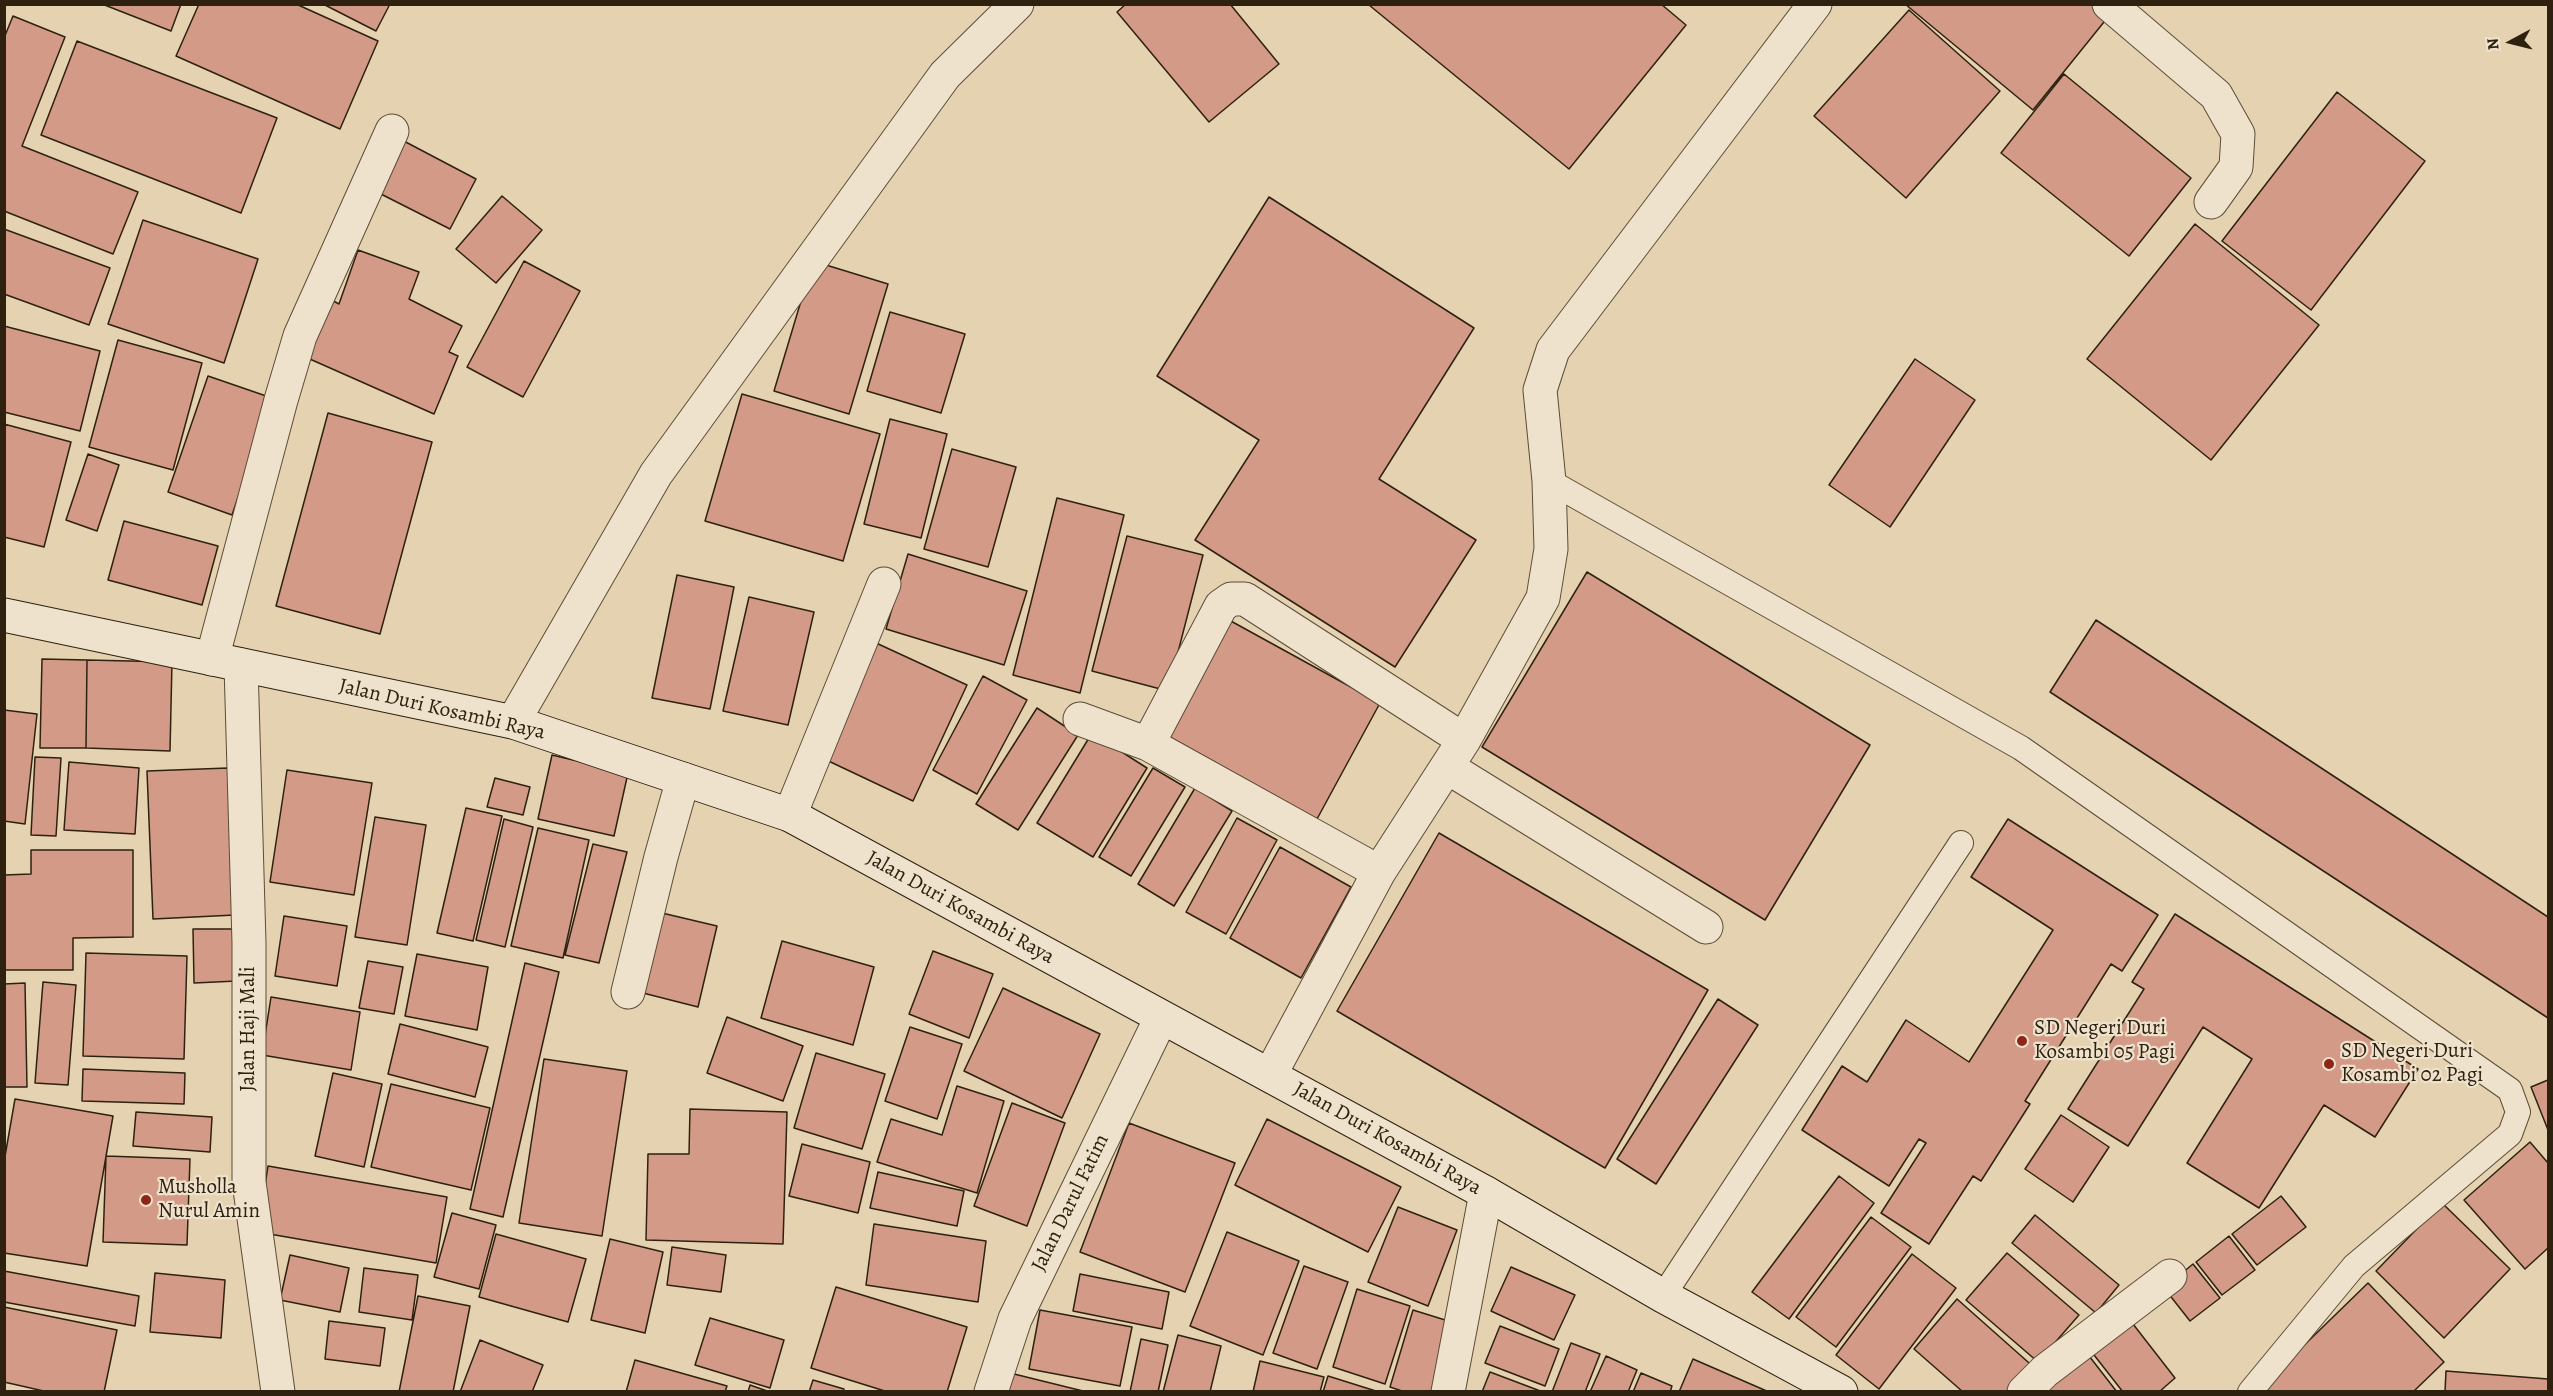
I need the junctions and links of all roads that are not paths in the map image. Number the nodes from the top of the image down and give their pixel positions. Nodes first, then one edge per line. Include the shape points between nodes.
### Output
1 (1017, 4) edge
2 (1815, 4) edge
3 (2109, 4) edge
4 (392, 131) dead end
5 (2211, 202) dead end
6 (1549, 482) junction
7 (884, 584) dead end
8 (4, 615) edge
9 (227, 662) junction
10 (1080, 719) dead end
11 (513, 722) junction
12 (1464, 740) junction
13 (1148, 744) junction
14 (1447, 767) junction
15 (683, 779) junction
16 (790, 815) junction
17 (1961, 843) dead end
18 (1379, 872) junction
19 (1706, 927) dead end
20 (628, 992) dead end
21 (1161, 1018) junction
22 (1270, 1075) junction
23 (1486, 1193) junction
24 (2170, 1276) dead end
25 (1663, 1296) junction
26 (278, 1392) edge
27 (991, 1392) edge
28 (1448, 1392) edge
29 (1841, 1392) edge
30 (2024, 1392) edge
31 (2250, 1392) edge

1 - 11 street via 945,75 656,474
2 - 6 street via 1553,350 1540,390
3 - 5 street via 2216,95 2238,135 2236,167
4 - 9 street, Jalan Haji Mali via 300,336 281,400
6 - 12 street via 1551,549 1543,597
6 - 31 lane via 2021,748 2510,1090 2518,1112 2510,1134 2354,1266
7 - 16 street
8 - 9 street, Jalan Duri Kosambi Raya
9 - 11 street, Jalan Duri Kosambi Raya
9 - 26 street, Jalan Haji Mali via 249,943 249,1182
10 - 13 street
11 - 15 street, Jalan Duri Kosambi Raya
12 - 13 street via 1245,599 1231,598 1221,606
12 - 14 street
13 - 18 street
14 - 18 street
14 - 19 street
15 - 16 street, Jalan Duri Kosambi Raya
15 - 20 street
16 - 21 street, Jalan Duri Kosambi Raya
17 - 25 lane
18 - 22 street
21 - 22 street, Jalan Duri Kosambi Raya
21 - 27 street, Jalan Darul Fatim via 1015,1319
22 - 23 street, Jalan Duri Kosambi Raya
23 - 25 street, Jalan Duri Kosambi Raya
23 - 28 street
24 - 30 street via 2045,1371
25 - 29 street, Jalan Duri Kosambi Raya

